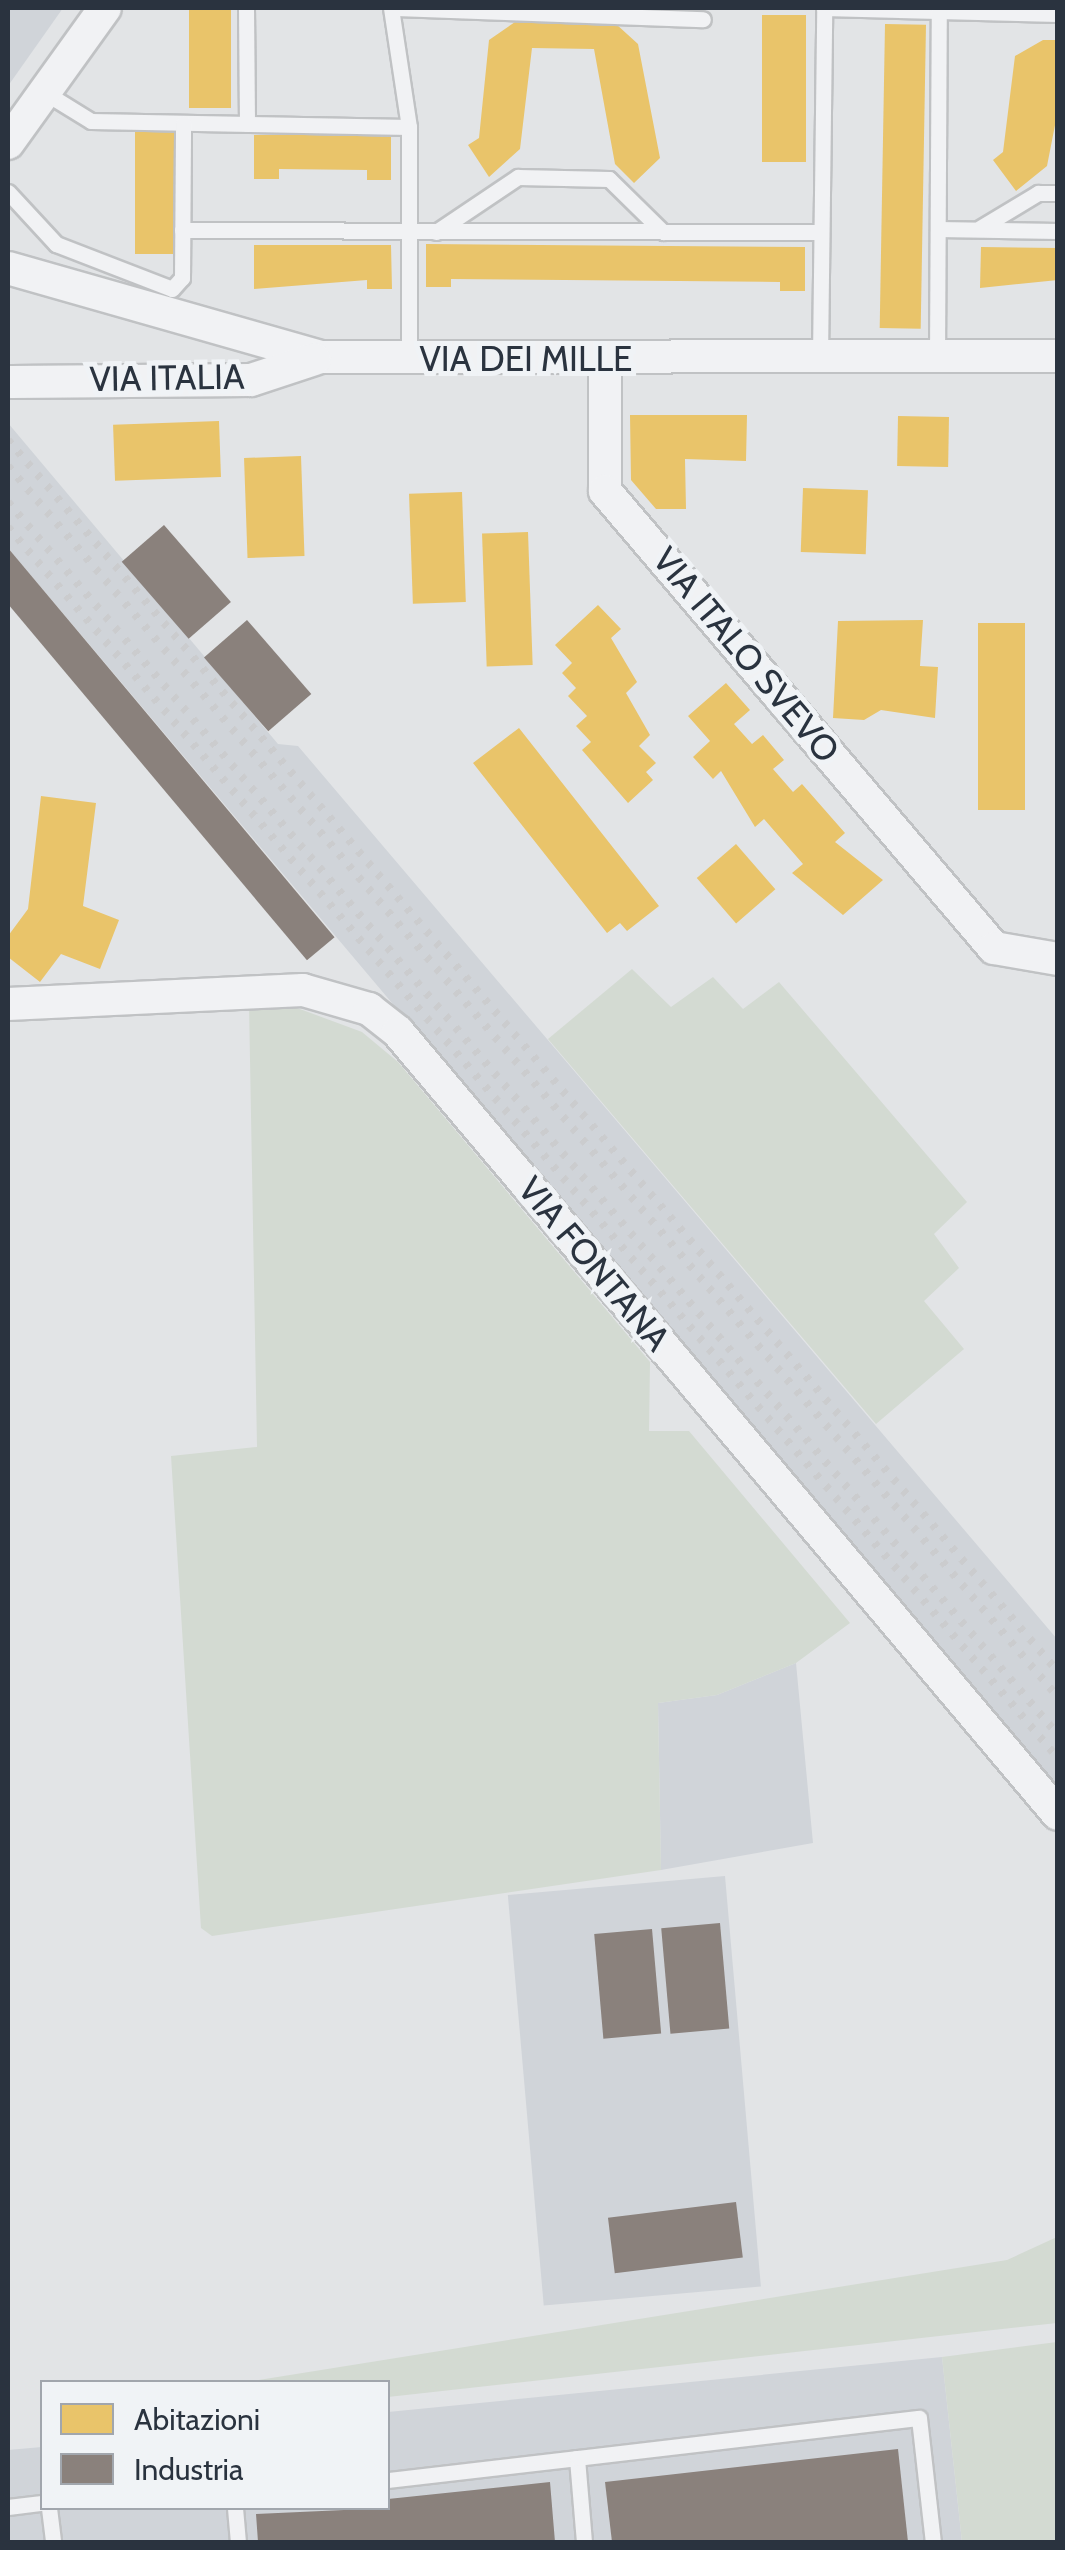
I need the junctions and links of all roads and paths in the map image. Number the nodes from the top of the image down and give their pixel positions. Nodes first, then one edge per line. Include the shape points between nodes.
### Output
1 (105, 8) edge
2 (246, 8) edge
3 (394, 8) edge
4 (824, 8) edge
5 (940, 11) junction
6 (1058, 14) edge
7 (703, 19) dead end
8 (44, 92) junction
9 (184, 123) junction
10 (247, 124) junction
11 (409, 127) junction
12 (8, 143) edge
13 (8, 192) edge
14 (1058, 193) edge
15 (938, 229) junction
16 (182, 230) junction
17 (976, 230) junction
18 (1058, 231) edge
19 (409, 232) junction
20 (436, 232) junction
21 (662, 232) junction
22 (821, 232) junction
23 (8, 268) edge
24 (937, 356) junction
25 (1058, 356) edge
26 (320, 357) junction
27 (604, 358) junction
28 (820, 358) junction
29 (409, 360) junction
30 (11, 382) dead end
31 (1058, 958) edge
32 (8, 1004) edge
33 (1053, 1809) edge
34 (577, 2458) junction
35 (390, 2480) edge
36 (40, 2503) edge
37 (8, 2507) edge
38 (49, 2510) edge
39 (235, 2510) edge
40 (53, 2542) edge
41 (238, 2542) edge
42 (584, 2542) edge
43 (933, 2542) edge

1 - 8 street
2 - 10 lane
3 - 7 lane
3 - 11 lane
4 - 5 lane
4 - 22 lane
5 - 6 lane
5 - 15 lane
8 - 9 lane via 90,121
8 - 12 street
9 - 10 lane
9 - 16 lane
10 - 11 lane
11 - 19 lane
13 - 16 lane via 56,244 160,287 182,278
14 - 17 lane via 1038,193
15 - 17 lane
15 - 24 lane
16 - 19 lane
17 - 18 lane
19 - 20 lane
19 - 29 lane
20 - 21 lane
20 - 21 lane via 518,177 609,179
21 - 22 lane
22 - 28 lane
23 - 26 street, VIA DEI MILLE
24 - 25 street, VIA DEI MILLE
24 - 28 street, VIA DEI MILLE
26 - 29 street, VIA DEI MILLE
26 - 30 street, VIA ITALIA via 251,380
27 - 28 street, VIA DEI MILLE
27 - 29 street, VIA DEI MILLE
27 - 31 street, VIA ITALO SVEVO via 605,491 971,921 1012,956
32 - 33 street, VIA FONTANA via 303,990 369,1009 398,1032
34 - 35 lane
34 - 42 lane
34 - 43 lane via 920,2418
36 - 37 lane
38 - 40 lane
39 - 41 lane

